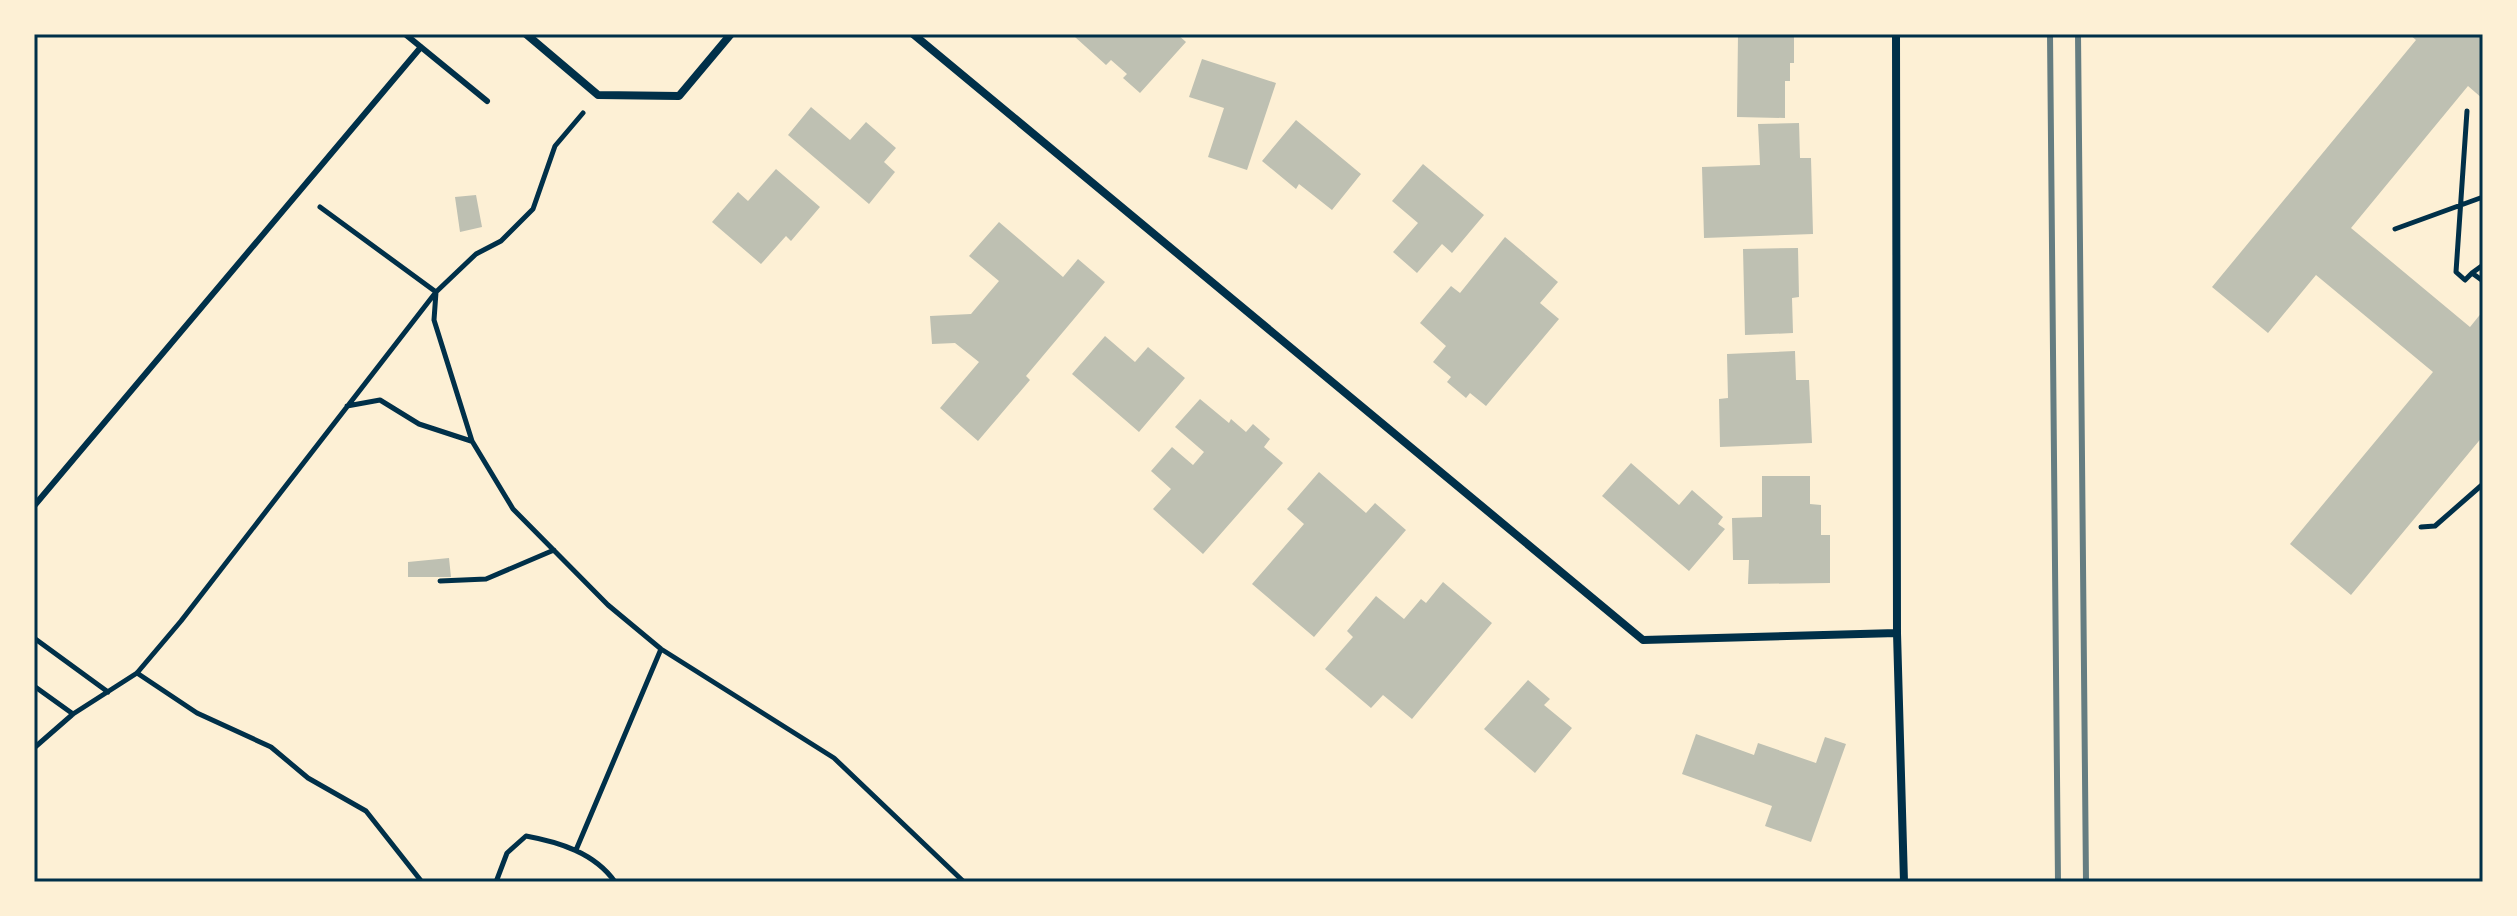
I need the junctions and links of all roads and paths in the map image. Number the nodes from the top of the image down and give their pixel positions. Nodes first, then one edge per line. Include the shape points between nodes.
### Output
1 (405, 34) edge
2 (526, 34) edge
3 (731, 34) edge
4 (913, 34) edge
5 (1896, 34) edge
6 (421, 47) junction
7 (598, 95) junction
8 (487, 101) dead end
9 (2467, 111) dead end
10 (299, 192) junction
11 (2483, 197) edge
12 (2460, 207) junction
13 (2395, 229) dead end
14 (2483, 265) edge
15 (2472, 273) junction
16 (2483, 281) edge
17 (436, 292) junction
18 (347, 406) junction
19 (472, 441) junction
20 (2483, 484) edge
21 (34, 506) edge
22 (2421, 527) dead end
23 (554, 550) junction
24 (440, 581) dead end
25 (1897, 633) junction
26 (34, 638) edge
27 (661, 649) junction
28 (137, 673) junction
29 (34, 686) edge
30 (108, 692) junction
31 (73, 714) junction
32 (34, 748) edge
33 (576, 850) junction
34 (422, 882) edge
35 (496, 882) edge
36 (615, 882) edge
37 (964, 882) edge
38 (1904, 882) edge

1 - 6 lane
2 - 7 street
3 - 7 street via 679,96
4 - 25 street via 1643,640
5 - 25 street
6 - 8 lane
6 - 10 lane
7 - 17 path via 555,146 533,209
9 - 12 path
10 - 17 path
10 - 21 lane
11 - 12 path
12 - 13 path
12 - 15 path via 2456,272 2465,280
14 - 15 path
15 - 16 path
17 - 18 path
17 - 19 path via 434,320
18 - 19 path via 380,400 419,424
18 - 28 path
19 - 23 path via 513,509
20 - 22 path via 2435,526
23 - 24 path via 486,579
23 - 27 path
25 - 38 street
26 - 30 path
27 - 33 path
27 - 37 path via 834,758
28 - 30 path
28 - 34 path via 197,713 271,747 308,778 366,811
29 - 31 path
30 - 31 path
31 - 32 path
33 - 35 path via 526,836 507,853
33 - 36 path

